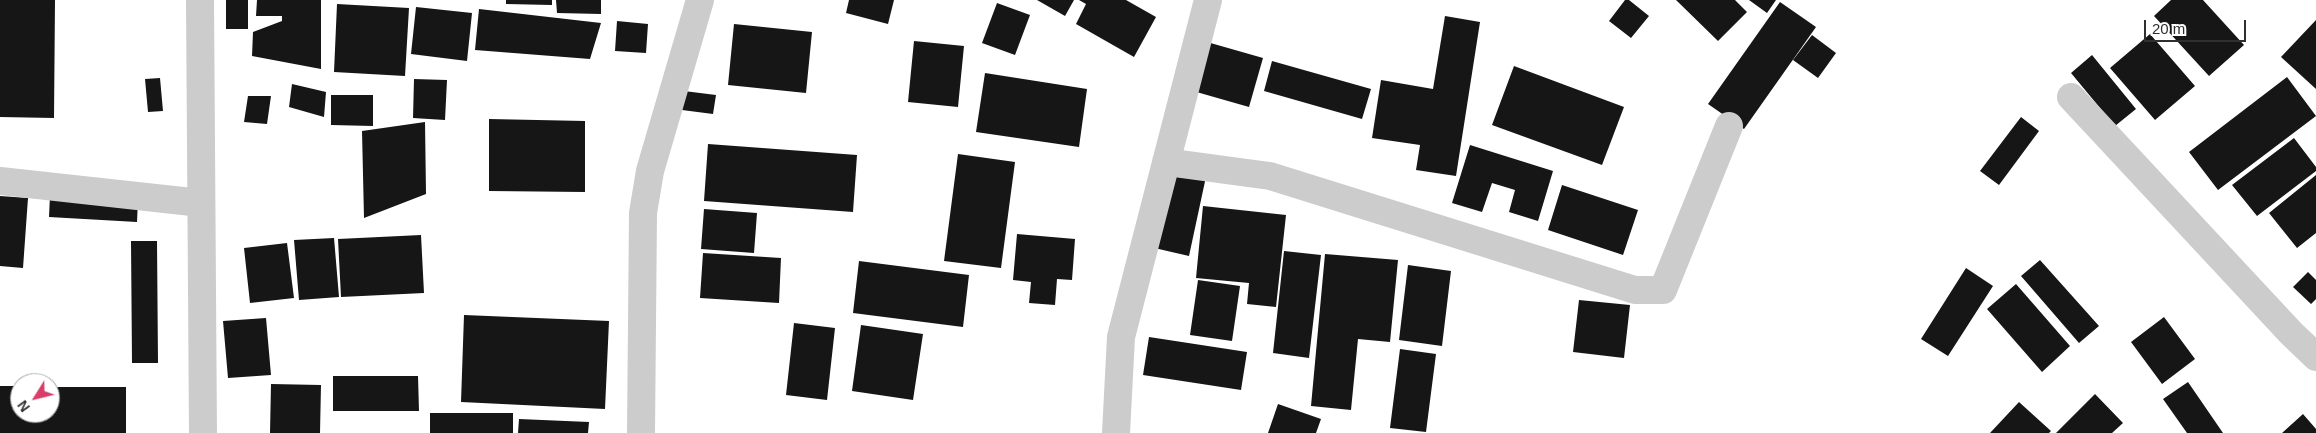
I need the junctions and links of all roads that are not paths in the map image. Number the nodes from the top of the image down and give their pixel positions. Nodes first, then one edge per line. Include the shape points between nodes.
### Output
1 (200, 0) edge
2 (700, 0) edge
3 (1208, 0) edge
4 (2072, 97) dead end
5 (1729, 126) dead end
6 (1166, 162) junction
7 (0, 181) edge
8 (200, 203) junction
9 (2316, 357) edge
10 (203, 433) edge
11 (641, 433) edge
12 (1116, 433) edge

1 - 8 street
2 - 11 street via 650,171 643,213
3 - 6 street
4 - 9 street
5 - 6 street via 1663,290 1635,290 1270,176
6 - 12 street via 1121,337
7 - 8 street
8 - 10 street

